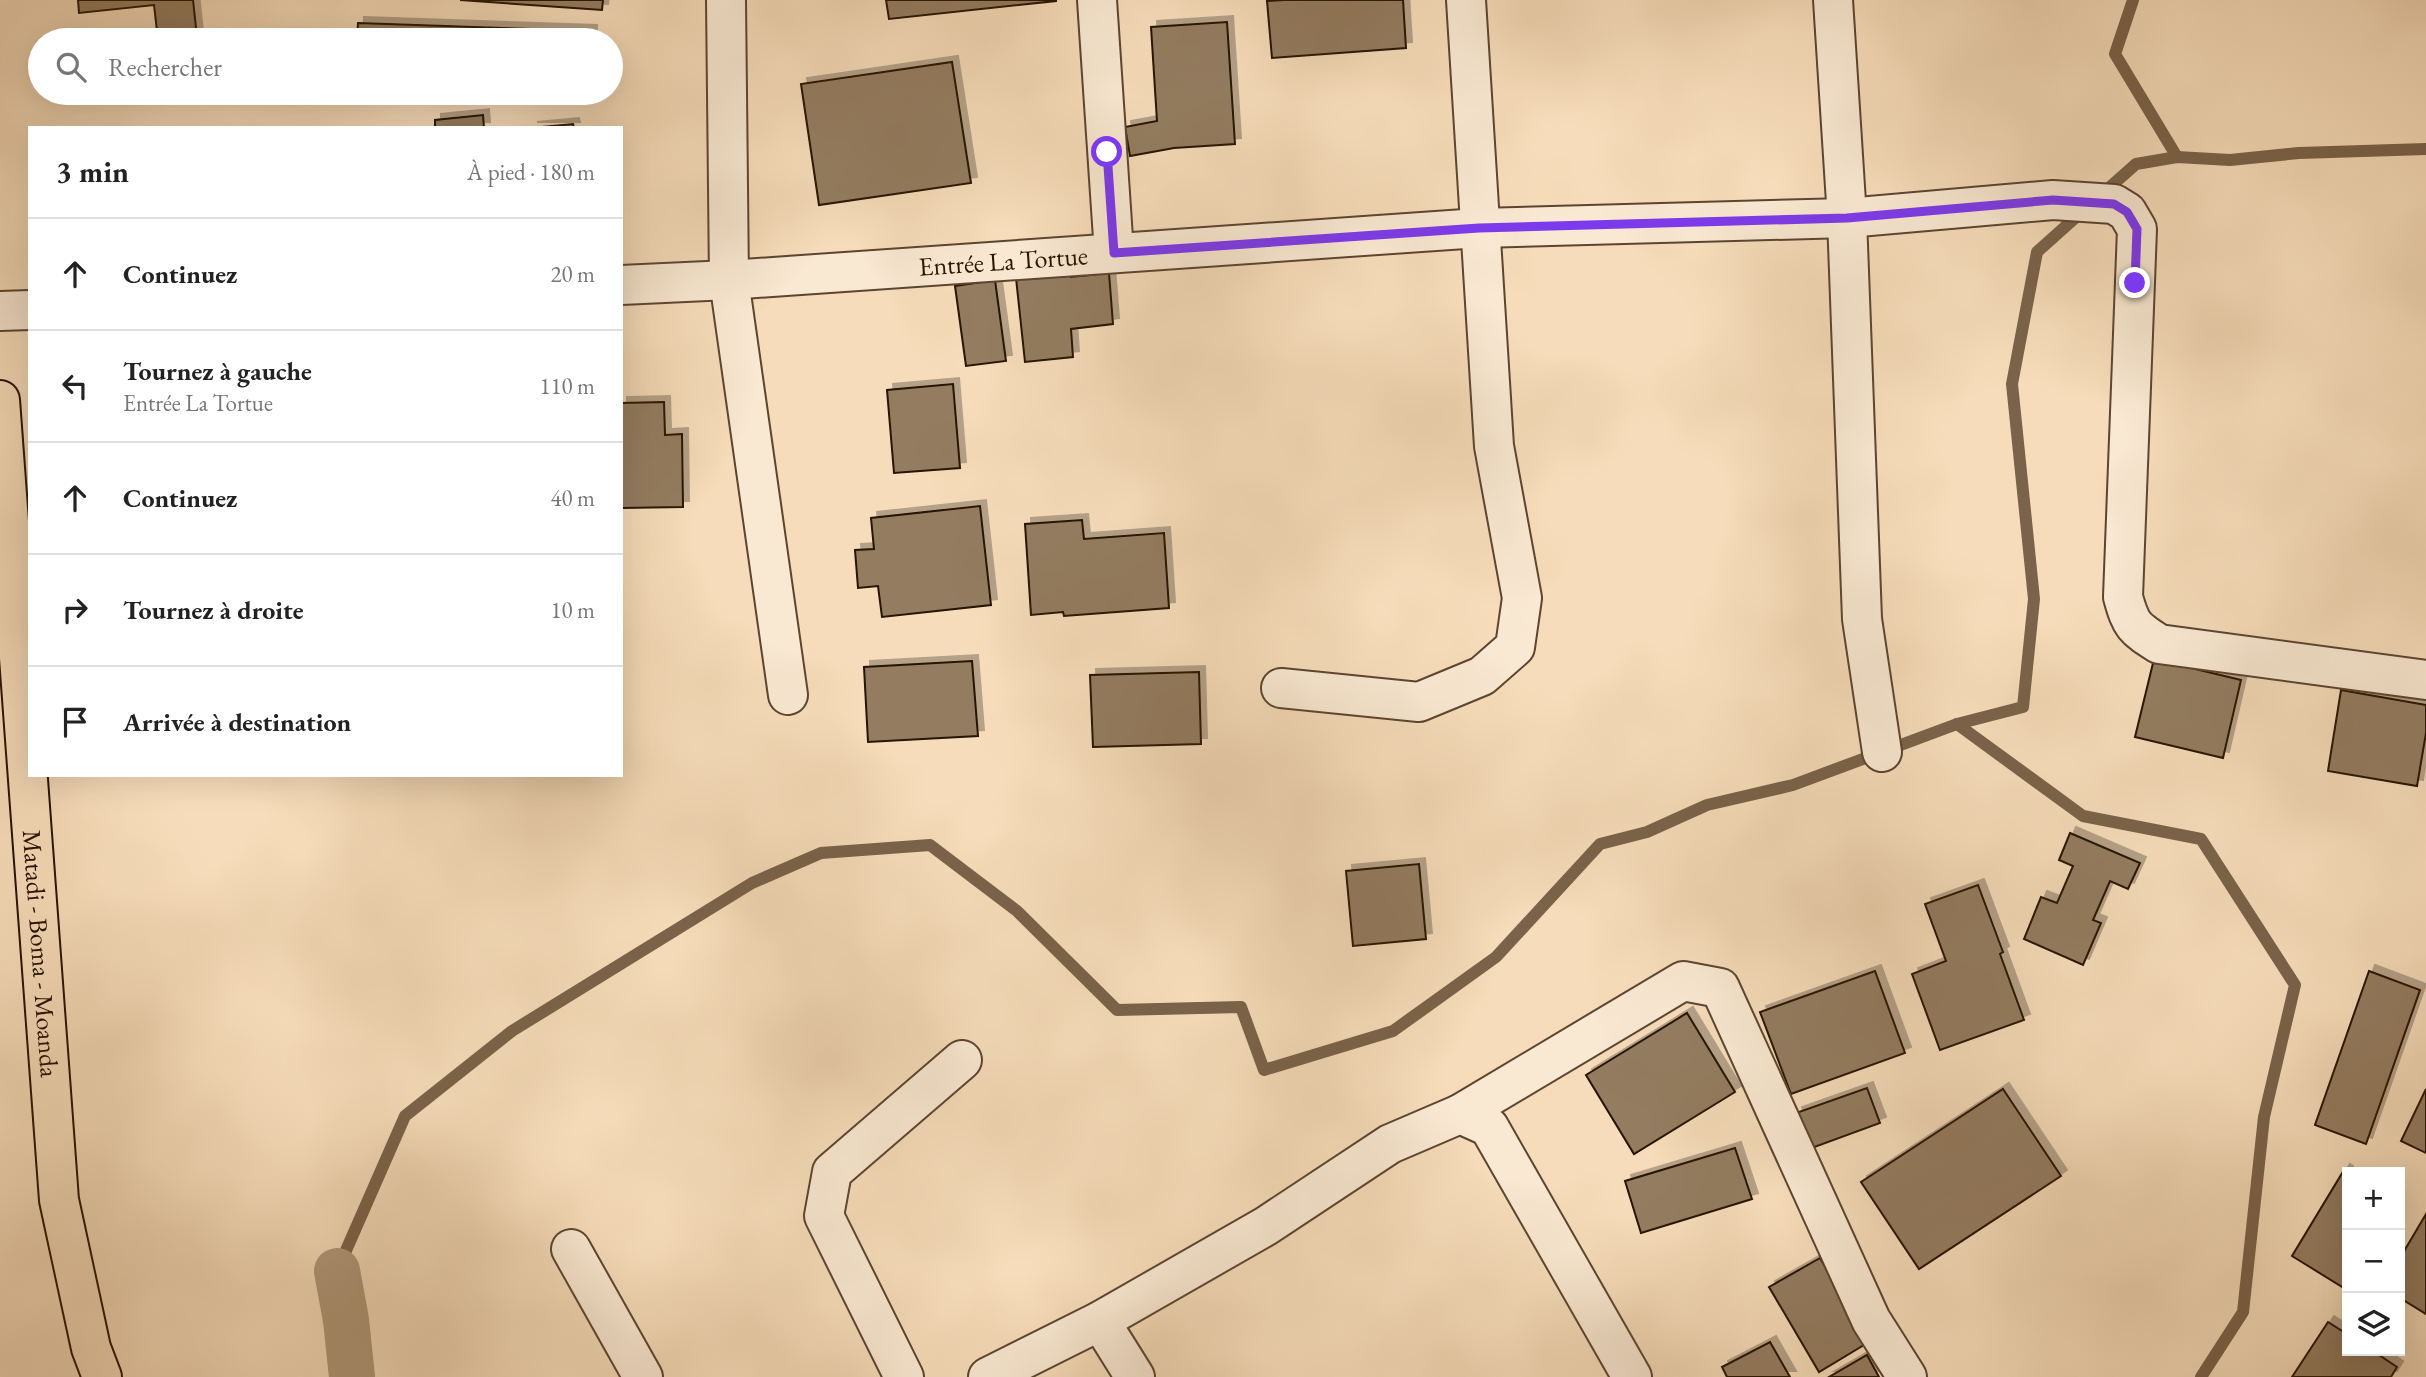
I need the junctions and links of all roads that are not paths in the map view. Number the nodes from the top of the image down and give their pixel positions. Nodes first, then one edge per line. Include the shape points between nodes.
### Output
1 (726, 0) edge
2 (1097, 0) edge
3 (1466, 0) edge
4 (1833, 0) edge
5 (1847, 218) junction
6 (1479, 228) junction
7 (1114, 253) junction
8 (729, 281) junction
9 (623, 285) edge
10 (28, 310) edge
11 (0, 311) edge
12 (0, 400) edge
13 (2426, 680) edge
14 (1281, 688) dead end
15 (788, 695) dead end
16 (1882, 752) dead end
17 (962, 1060) dead end
18 (1460, 1114) junction
19 (571, 1249) dead end
20 (1100, 1321) junction
21 (102, 1377) edge
22 (643, 1377) edge
23 (904, 1377) edge
24 (988, 1377) edge
25 (1135, 1377) edge
26 (1632, 1377) edge
27 (1907, 1377) edge

1 - 8 street
2 - 7 street
3 - 6 street
4 - 5 street
5 - 6 street, Entrée La Tortue
5 - 13 street, Entrée La Tortue via 2053,200 2114,204 2127,212 2137,229 2123,597 2129,620 2159,644
5 - 16 street via 1861,619
6 - 7 street, Entrée La Tortue
6 - 14 street via 1494,446 1522,598 1515,647 1482,676 1419,702
7 - 8 street, Entrée La Tortue
8 - 9 street, Entrée La Tortue
8 - 15 street
10 - 11 street
12 - 21 highway, Matadi - Boma - Moanda via 59,1200 91,1348
17 - 23 street via 832,1172 824,1216
18 - 20 street via 1390,1144 1266,1226
18 - 26 street via 1489,1127
18 - 27 street via 1683,981 1720,988 1871,1320
19 - 22 street
20 - 24 street
20 - 25 street

